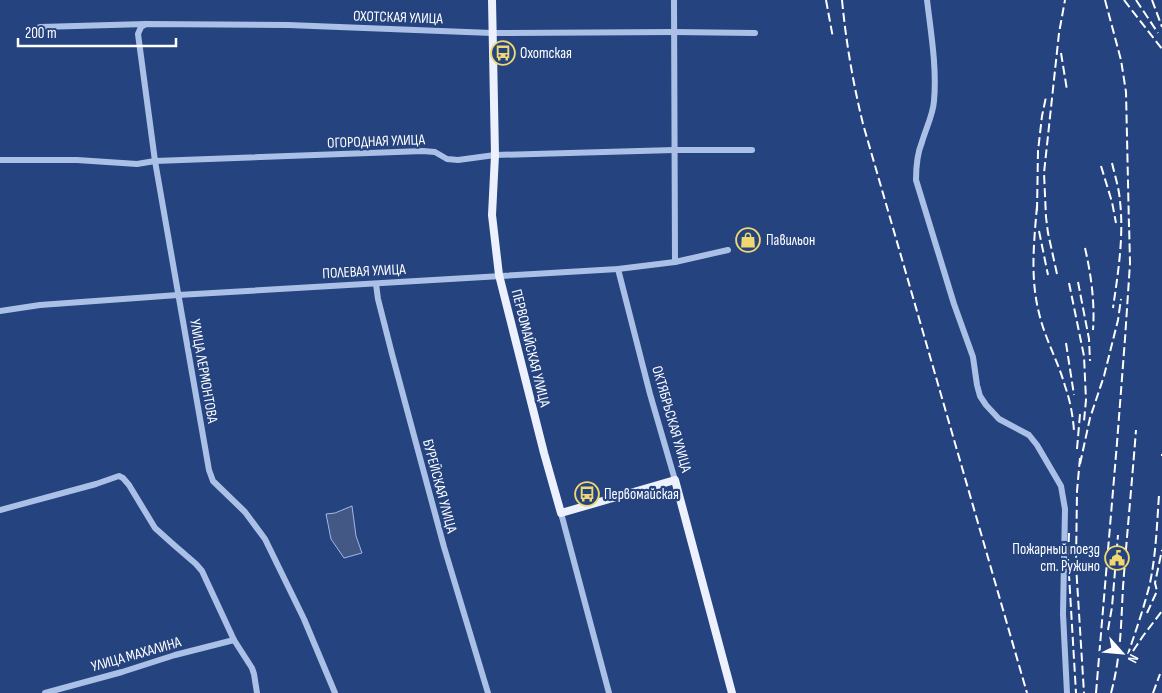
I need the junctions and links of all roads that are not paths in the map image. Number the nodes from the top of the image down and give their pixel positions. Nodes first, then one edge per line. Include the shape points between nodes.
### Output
1 (492, 0) edge
2 (674, 0) edge
3 (927, 0) edge
4 (146, 24) junction
5 (40, 27) dead end
6 (674, 32) junction
7 (492, 33) junction
8 (755, 34) dead end
9 (674, 150) junction
10 (752, 150) dead end
11 (495, 155) junction
12 (0, 160) edge
13 (155, 161) junction
14 (728, 250) dead end
15 (675, 262) junction
16 (618, 269) junction
17 (499, 275) junction
18 (376, 284) junction
19 (178, 295) junction
20 (0, 311) edge
21 (675, 480) junction
22 (0, 510) edge
23 (561, 513) junction
24 (234, 640) junction
25 (45, 693) edge
26 (257, 693) edge
27 (336, 693) edge
28 (488, 693) edge
29 (609, 693) edge
30 (732, 693) edge
31 (1067, 693) edge

1 - 7 main road, ПЕРВОМАЙСКАЯ УЛИЦА
2 - 6 street
3 - 31 street via 934,101 917,159 916,180 972,357 980,396 999,418 1029,436 1062,486
4 - 5 street, ОХОТСКАЯ УЛИЦА
4 - 7 street, ОХОТСКАЯ УЛИЦА via 288,25
4 - 13 street, УЛИЦА ЛЕРМОНТОВА via 138,34
6 - 7 street, ОХОТСКАЯ УЛИЦА
6 - 8 street, ОХОТСКАЯ УЛИЦА
6 - 9 street
7 - 11 main road, ПЕРВОМАЙСКАЯ УЛИЦА
9 - 10 street, ОГОРОДНАЯ УЛИЦА
9 - 11 street, ОГОРОДНАЯ УЛИЦА
9 - 15 street
11 - 13 street, ОГОРОДНАЯ УЛИЦА via 458,160 423,150
11 - 17 main road, ПЕРВОМАЙСКАЯ УЛИЦА via 492,215
12 - 13 street, ОГОРОДНАЯ УЛИЦА via 137,164
13 - 19 street, УЛИЦА ЛЕРМОНТОВА
14 - 15 street, ПОЛЕВАЯ УЛИЦА
15 - 16 street, ПОЛЕВАЯ УЛИЦА
16 - 17 street, ПОЛЕВАЯ УЛИЦА
16 - 21 street, ОКТЯБРЬСКАЯ УЛИЦА
17 - 18 street, ПОЛЕВАЯ УЛИЦА
17 - 23 main road, ПЕРВОМАЙСКАЯ УЛИЦА
18 - 19 street, ПОЛЕВАЯ УЛИЦА
18 - 28 street, БУРЕЙСКАЯ УЛИЦА via 444,547
19 - 20 street, ПОЛЕВАЯ УЛИЦА
19 - 27 street, УЛИЦА ЛЕРМОНТОВА via 211,476 265,539
21 - 23 main road
21 - 30 main road, ОКТЯБРЬСКАЯ УЛИЦА
22 - 24 street via 121,477 156,528 200,568
23 - 29 street, ПЕРВОМАЙСКАЯ УЛИЦА
24 - 25 street, УЛИЦА МАХАЛИНА
24 - 26 street via 252,668

